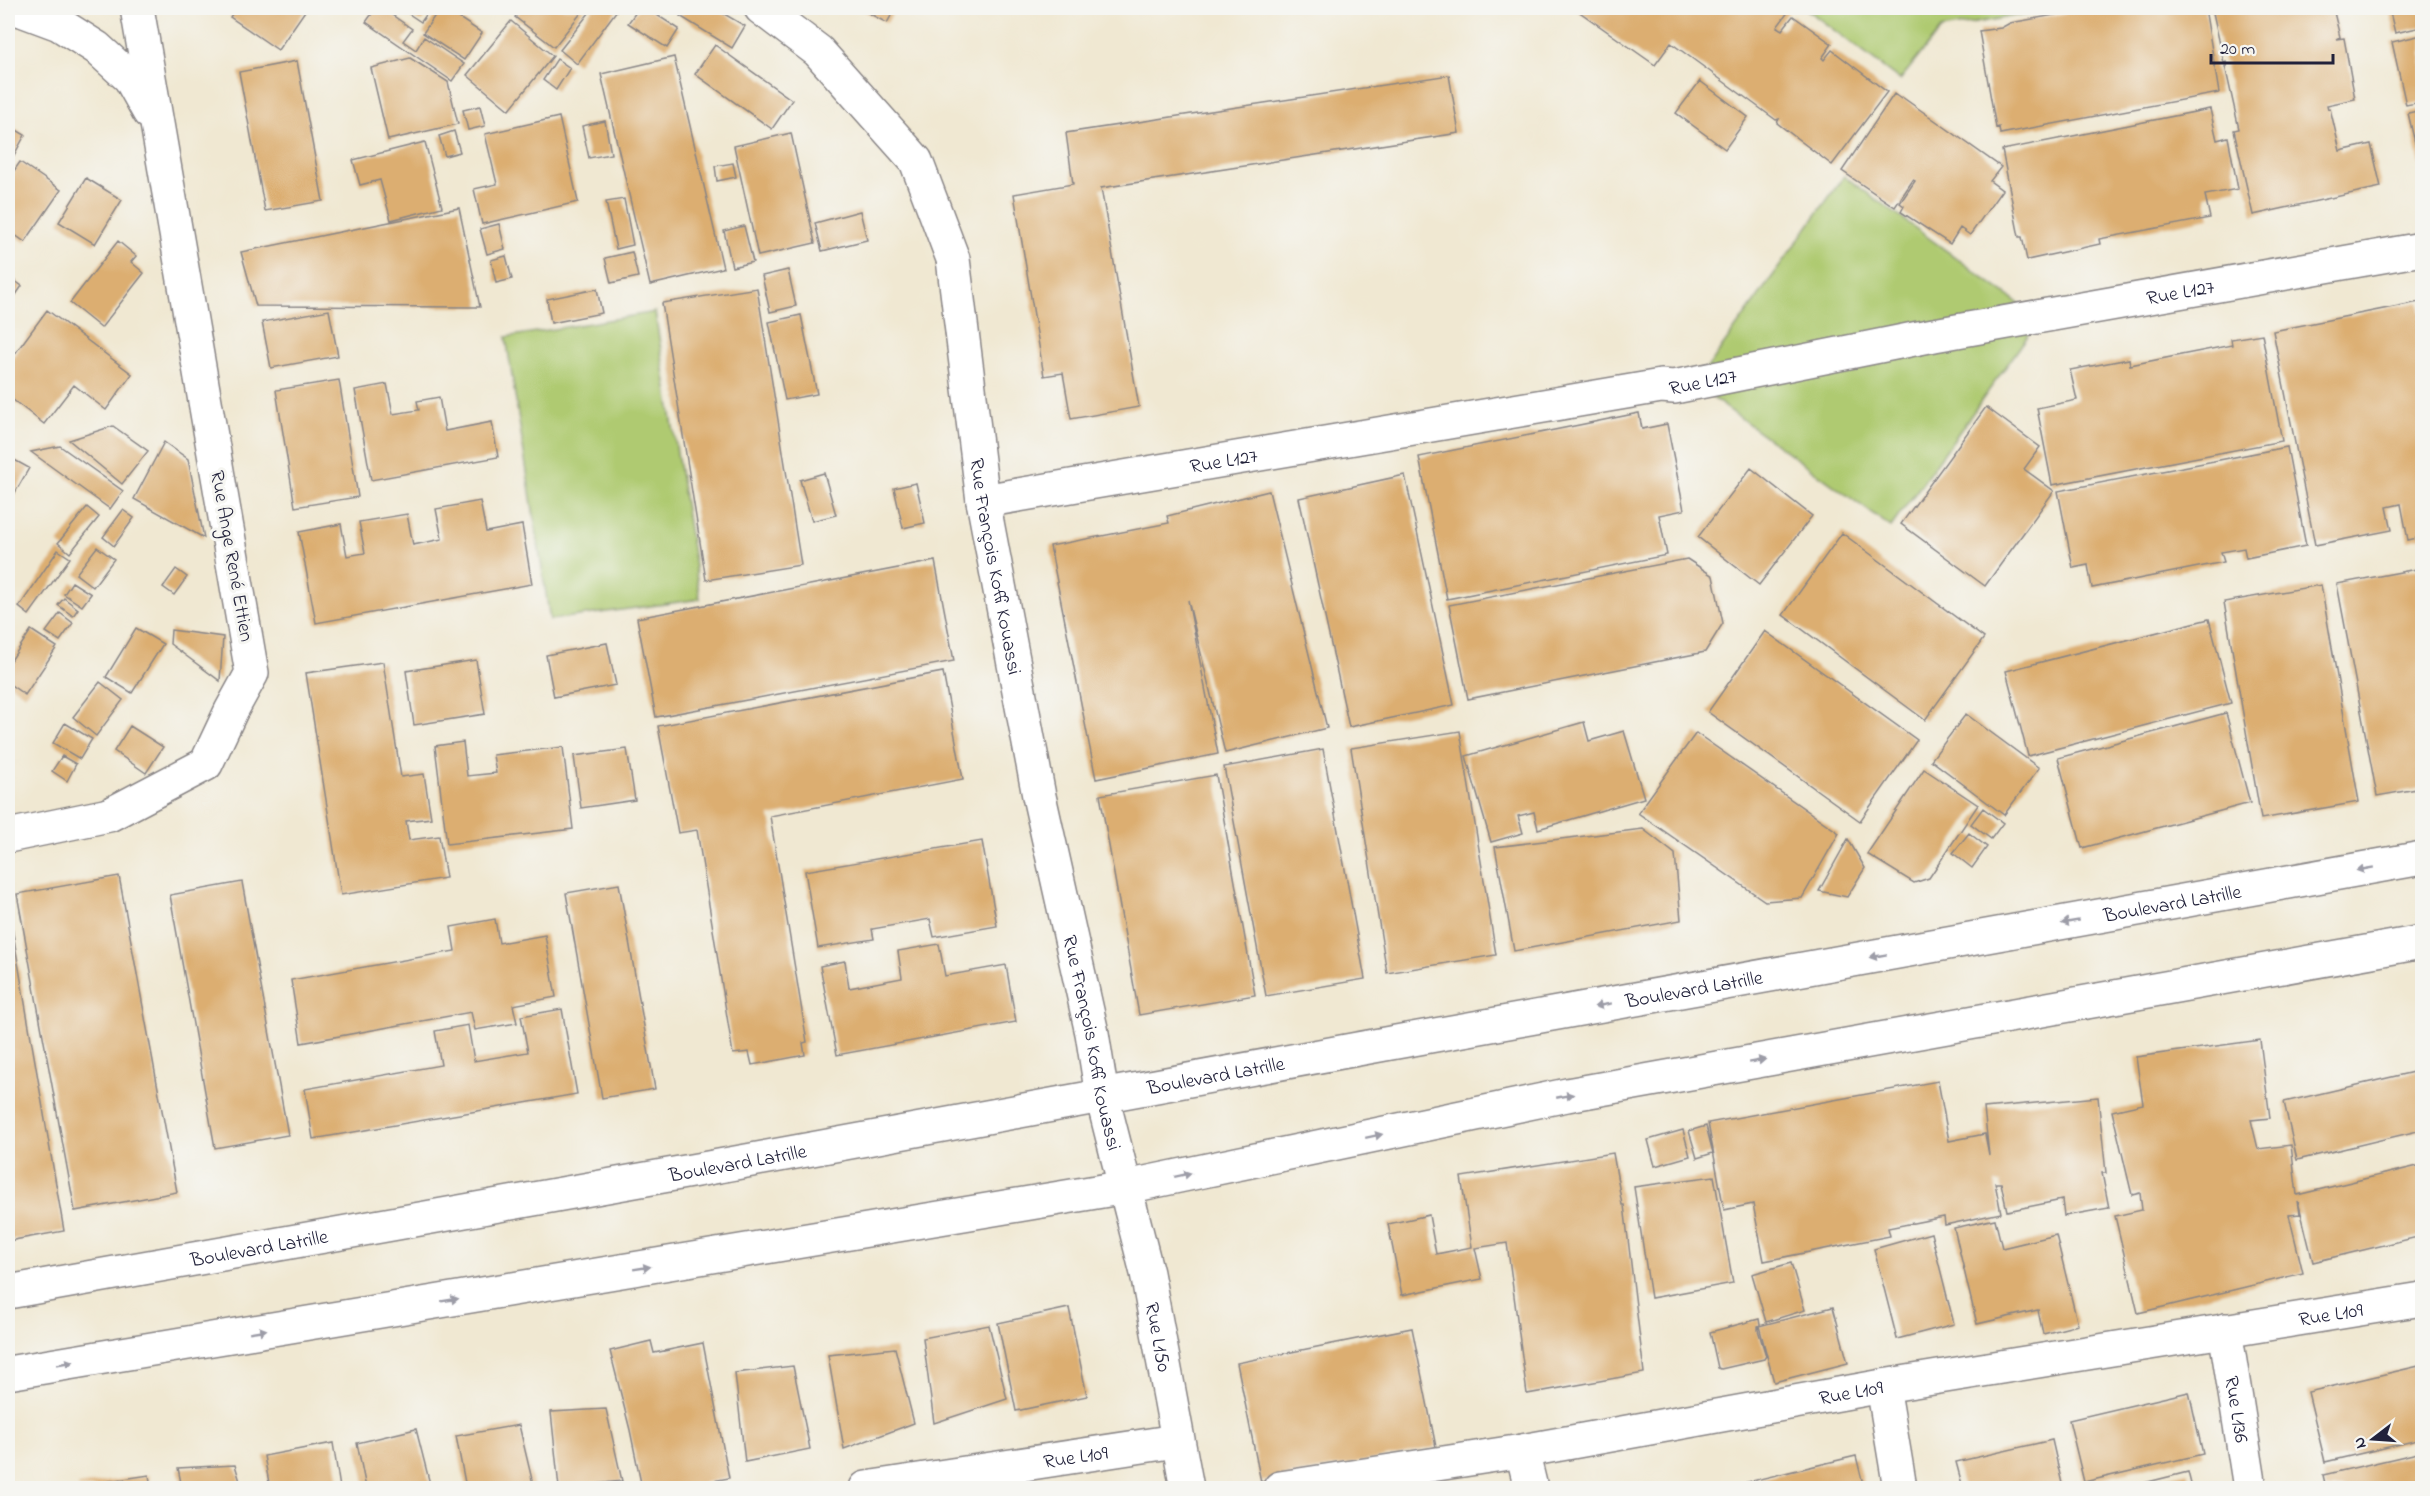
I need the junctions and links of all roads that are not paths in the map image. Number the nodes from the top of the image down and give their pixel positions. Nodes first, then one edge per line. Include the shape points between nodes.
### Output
1 (16, 8) edge
2 (137, 8) edge
3 (760, 8) edge
4 (158, 129) junction
5 (2422, 249) edge
6 (982, 501) junction
7 (8, 836) edge
8 (2422, 858) edge
9 (2422, 942) edge
10 (1102, 1096) junction
11 (1126, 1187) junction
12 (8, 1292) edge
13 (2422, 1299) edge
14 (2225, 1329) junction
15 (8, 1373) edge
16 (1883, 1386) junction
17 (1176, 1441) junction
18 (1522, 1451) junction
19 (866, 1488) edge
20 (1187, 1488) edge
21 (1280, 1488) edge
22 (1531, 1488) edge
23 (1900, 1488) edge
24 (2250, 1488) edge

1 - 4 street, Rue Ange René Ettien via 59,24 97,48 130,78
2 - 4 street, Rue Ange René Ettien
3 - 6 street, Rue François Koffi Kouassi via 818,51 916,160 953,259
4 - 7 street, Rue Ange René Ettien via 252,673 206,764 109,814
5 - 6 street, Rue L127 via 1934,335 1674,387
6 - 10 street, Rue François Koffi Kouassi
8 -> 10 street, Boulevard Latrille
11 -> 9 street via 1567,1095
10 - 11 street, Rue François Koffi Kouassi
10 - 12 street, Boulevard Latrille
15 -> 11 street
11 - 17 street, Rue L150 via 1147,1273
13 - 14 street, Rue L109
14 - 16 street, Rue L109
14 - 24 street, Rue L136
16 - 18 street, Rue L109
16 - 23 street
17 - 19 street, Rue L109
17 - 20 street, Rue L150
18 - 21 street, Rue L109
18 - 22 street

